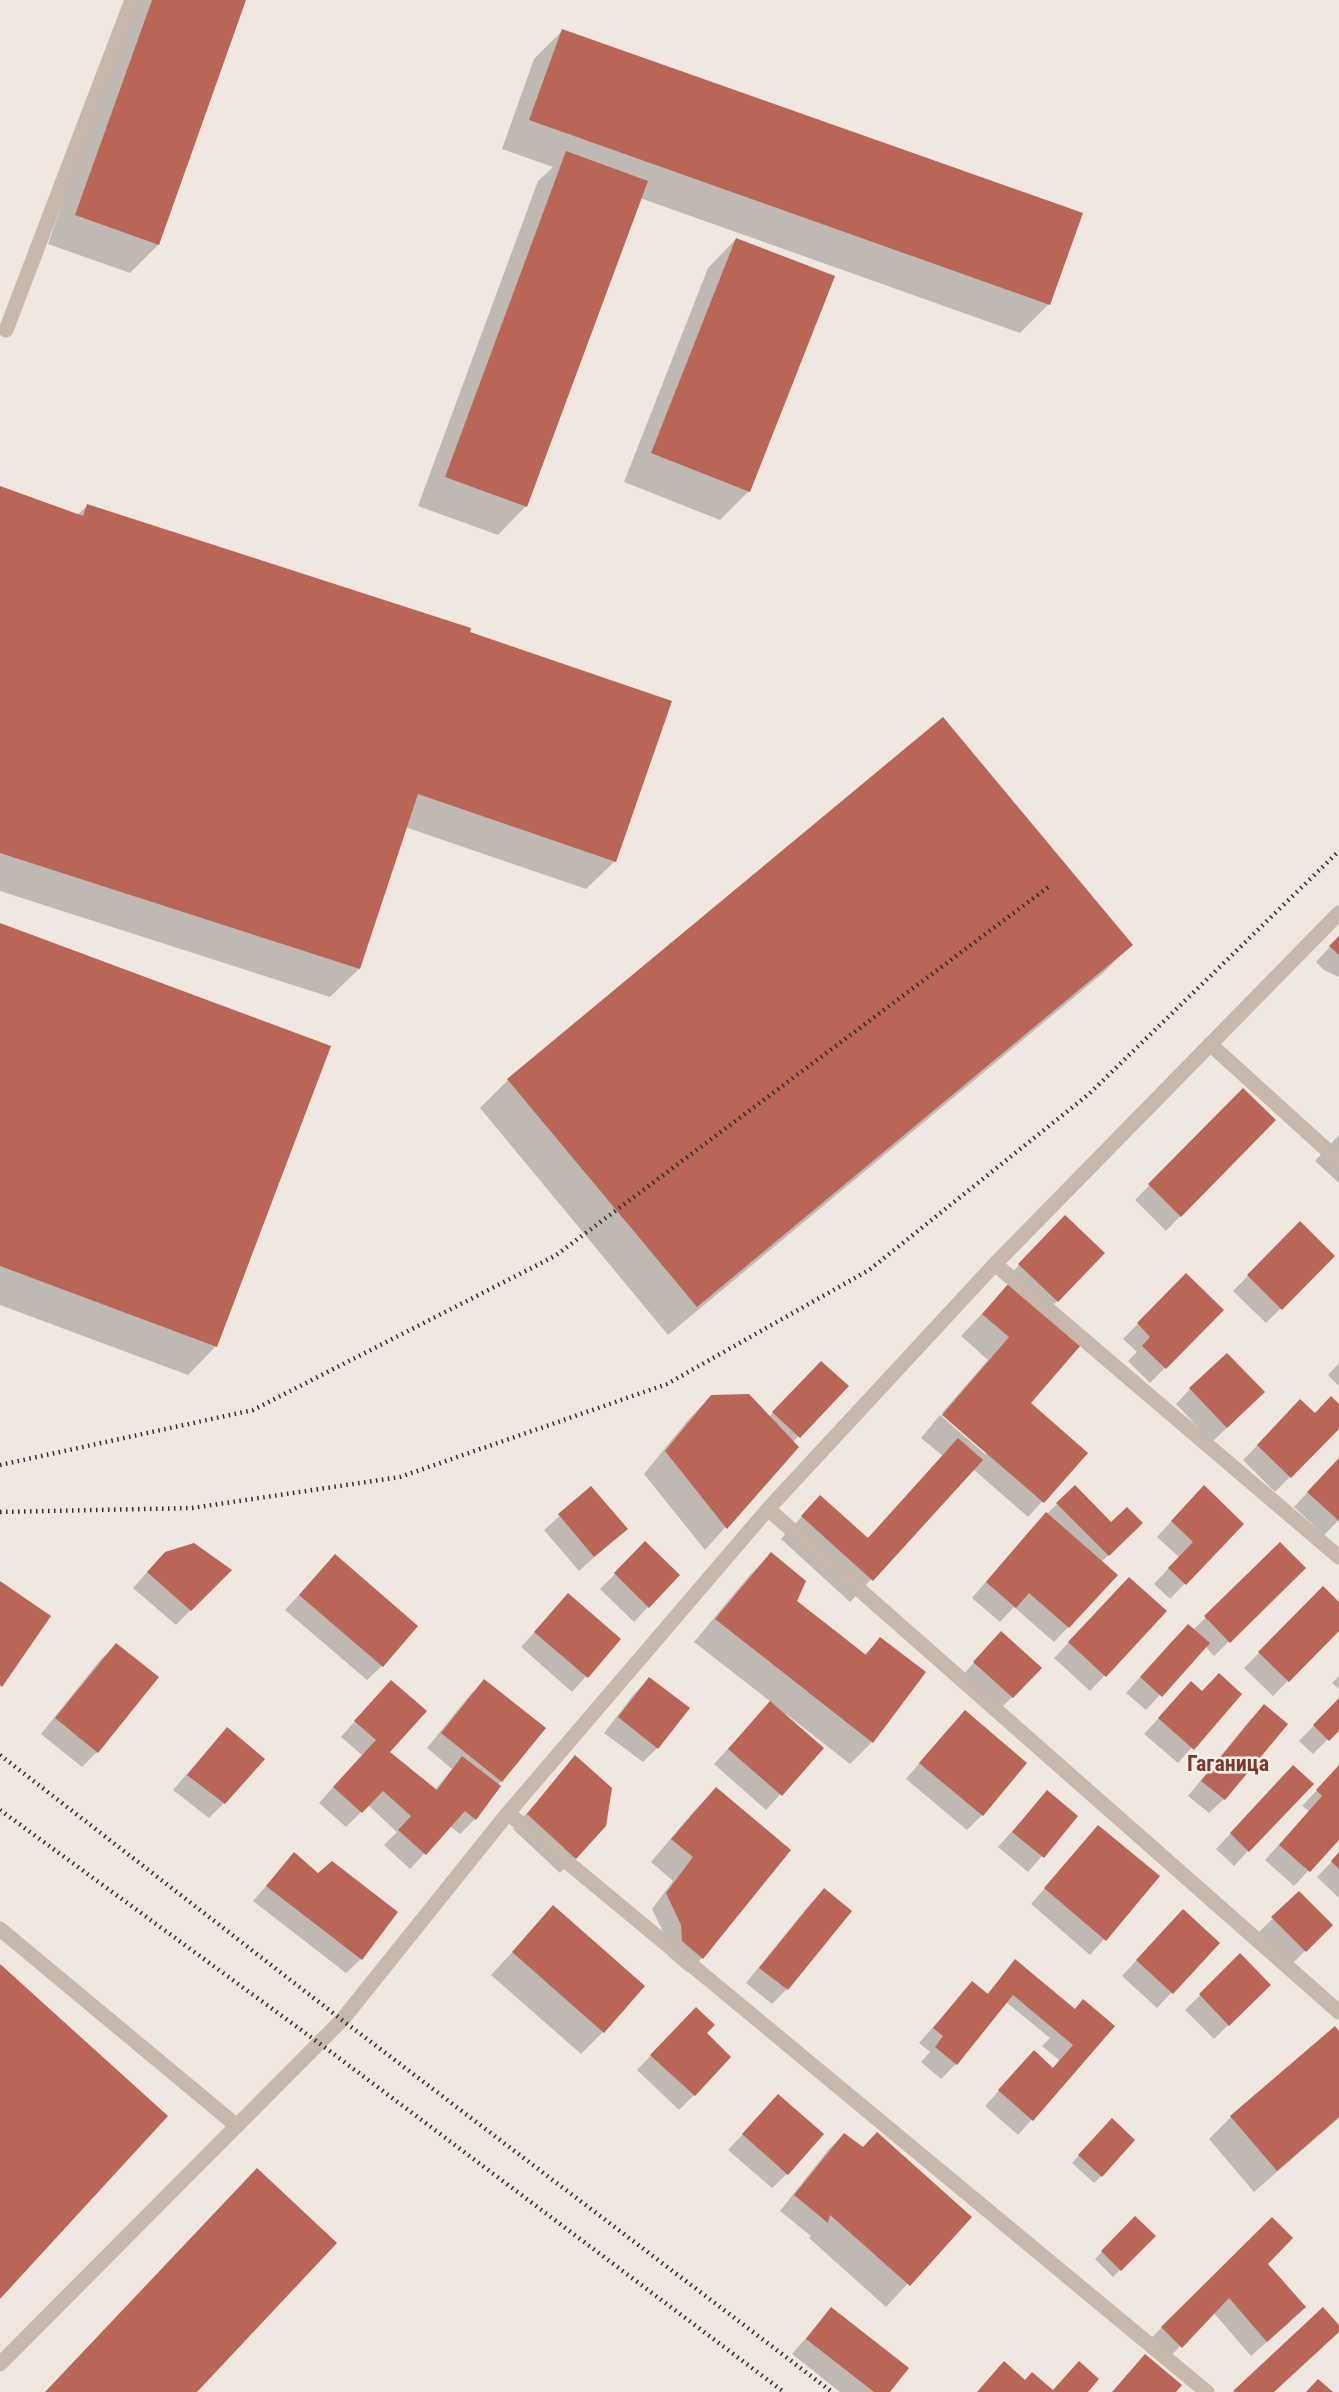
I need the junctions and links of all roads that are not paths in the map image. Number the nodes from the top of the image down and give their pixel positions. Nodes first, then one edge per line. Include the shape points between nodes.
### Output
1 (132, 0) edge
2 (6, 330) dead end
3 (1339, 913) edge
4 (1210, 1044) junction
5 (1339, 1161) edge
6 (995, 1264) junction
7 (768, 1509) junction
8 (1339, 1557) edge
9 (508, 1813) junction
10 (0, 1929) edge
11 (1339, 2012) edge
12 (237, 2126) junction
13 (0, 2364) edge
14 (1207, 2392) edge

1 - 2 street
3 - 4 street
4 - 5 street
4 - 6 street
6 - 7 street
6 - 8 street
7 - 9 street
7 - 11 street
9 - 12 street via 342,2020
9 - 14 street
10 - 12 street
12 - 13 street

